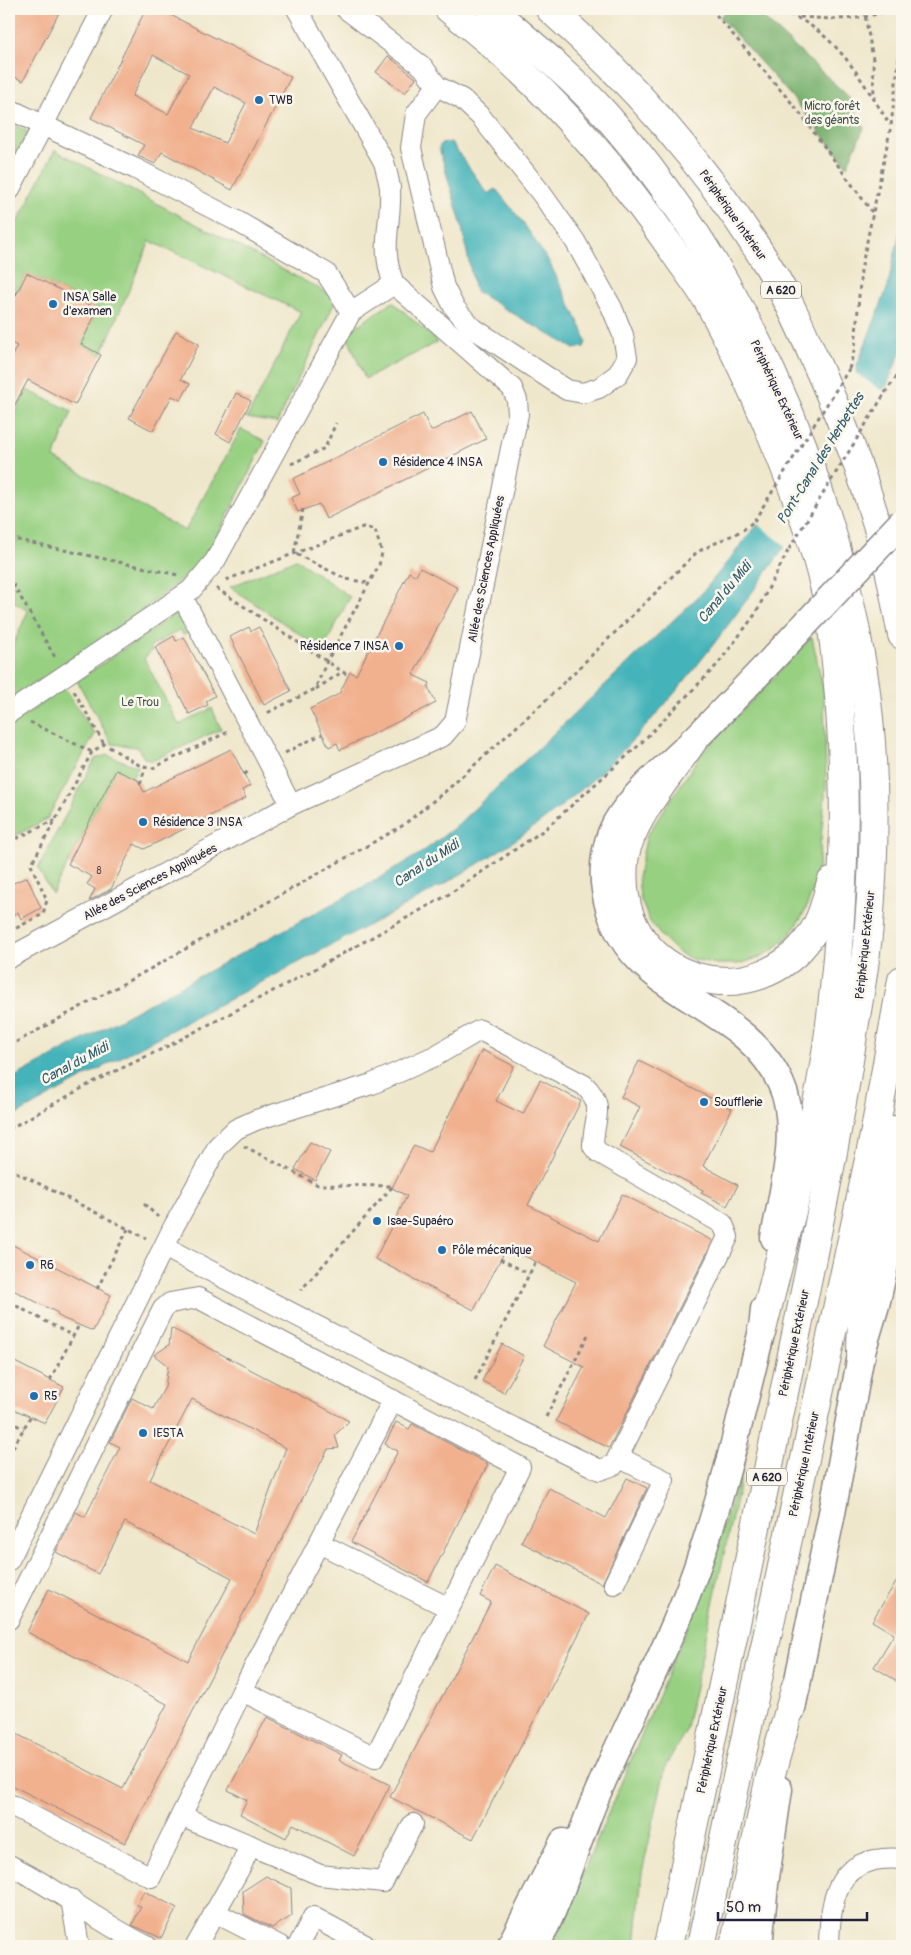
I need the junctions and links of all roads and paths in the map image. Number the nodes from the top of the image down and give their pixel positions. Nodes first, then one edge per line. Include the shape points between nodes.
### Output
1 (103, 9) edge
2 (297, 9) edge
3 (346, 9) edge
4 (448, 9) edge
5 (491, 9) edge
6 (550, 9) edge
7 (711, 9) edge
8 (717, 9) edge
9 (774, 9) edge
10 (864, 9) edge
11 (890, 9) edge
12 (865, 16) junction
13 (717, 17) junction
14 (799, 17) junction
15 (902, 32) edge
16 (437, 86) junction
17 (874, 99) junction
18 (9, 109) edge
19 (43, 124) junction
20 (891, 126) junction
21 (9, 191) edge
22 (873, 212) junction
23 (394, 284) junction
24 (9, 288) edge
25 (16, 294) dead end
26 (351, 312) junction
27 (902, 369) edge
28 (336, 423) dead end
29 (260, 478) junction
30 (303, 509) dead end
31 (902, 522) edge
32 (9, 538) edge
33 (294, 553) junction
34 (179, 576) dead end
35 (9, 577) edge
36 (370, 583) junction
37 (182, 596) junction
38 (902, 635) edge
39 (328, 661) junction
40 (58, 663) dead end
41 (342, 672) junction
42 (349, 676) dead end
43 (70, 685) dead end
44 (315, 689) junction
45 (9, 713) edge
46 (248, 722) junction
47 (693, 741) junction
48 (104, 744) junction
49 (92, 752) junction
50 (146, 766) junction
51 (140, 784) dead end
52 (290, 805) junction
53 (56, 819) junction
54 (844, 835) junction
55 (9, 842) edge
56 (9, 932) edge
57 (9, 958) edge
58 (902, 980) edge
59 (896, 1018) junction
60 (9, 1046) edge
61 (902, 1057) edge
62 (902, 1082) edge
63 (9, 1129) edge
64 (226, 1137) junction
65 (9, 1176) edge
66 (902, 1191) edge
67 (128, 1229) junction
68 (164, 1247) junction
69 (500, 1259) dead end
70 (536, 1261) dead end
71 (529, 1274) junction
72 (97, 1289) dead end
73 (301, 1290) dead end
74 (9, 1302) edge
75 (80, 1325) dead end
76 (762, 1330) junction
77 (589, 1333) dead end
78 (72, 1336) junction
79 (861, 1356) junction
80 (50, 1380) dead end
81 (475, 1380) dead end
82 (393, 1400) junction
83 (30, 1417) dead end
84 (546, 1417) dead end
85 (9, 1421) edge
86 (24, 1429) junction
87 (9, 1455) edge
88 (618, 1457) junction
89 (319, 1543) junction
90 (9, 1560) edge
91 (614, 1584) dead end
92 (449, 1608) junction
93 (9, 1619) edge
94 (796, 1686) junction
95 (242, 1691) junction
96 (598, 1792) junction
97 (9, 1804) edge
98 (181, 1816) junction
99 (413, 1824) dead end
100 (250, 1845) junction
101 (902, 1859) edge
102 (9, 1865) edge
103 (71, 1899) junction
104 (214, 1912) junction
105 (79, 1946) edge
106 (147, 1946) edge
107 (196, 1946) edge
108 (280, 1946) edge
109 (298, 1946) edge
110 (367, 1946) edge
111 (510, 1946) edge
112 (536, 1946) edge
113 (668, 1946) edge
114 (701, 1946) edge
115 (734, 1946) edge
116 (759, 1946) edge
117 (829, 1946) edge

1 - 19 street
2 - 23 street via 384,162 390,189 386,254
3 - 16 street via 423,67
4 - 54 highway via 565,115 642,206 707,300 753,388 814,543 827,598 836,660 843,751
5 - 113 highway, Périphérique Extérieur / A 620 via 552,60 605,114 675,206 742,313 806,452 834,535 863,668 871,745 874,837 869,928 842,1110
6 - 38 highway, Périphérique Intérieur / A 620 via 610,66 681,143 770,268 838,412 885,550
7 - 13 path
8 - 13 path
9 - 14 path
10 - 12 path
11 - 12 path
12 - 14 path via 834,19
12 - 17 path via 873,59
13 - 22 path via 796,108
14 - 17 path via 814,26 849,61
15 - 20 path
16 - 16 street via 416,114 411,148 444,287 454,307 470,326 567,390 583,392 599,388 618,374 627,358 623,334 612,308 575,241 541,193 481,117 462,99
17 - 20 path
18 - 19 street
19 - 21 street
19 - 26 street via 235,220 326,273
20 - 22 path
22 - 60 path, bridge via 861,270 849,369 754,521 743,530 697,552 547,699 447,790 402,826
23 - 26 street
23 - 52 street, Allée des Sciences Appliquées via 512,388 518,414 455,722 443,736
24 - 25 path
26 - 29 street
27 - 63 path, bridge via 789,549 754,616 717,666 638,746 544,830 446,896
28 - 29 path via 325,448
29 - 37 street via 215,561
30 - 33 path
31 - 47 main road, bridge
32 - 34 path
33 - 36 path via 346,579
33 - 36 path via 363,527 375,530 382,553
33 - 39 path via 212,586
35 - 40 path
36 - 39 path
37 - 45 street
37 - 46 street
39 - 41 path
39 - 44 path
41 - 42 path
41 - 44 path
43 - 48 path
44 - 46 path
45 - 49 path
46 - 50 path via 153,768
46 - 52 street
47 - 54 highway via 637,821 626,849 623,877 625,905 636,931 655,955 680,971 705,980 729,982 755,977 778,967 799,951 822,914
47 - 76 main road via 649,780 619,818 606,850 603,878 608,910 623,942 662,982 740,1033 764,1057 782,1084 790,1125
48 - 49 path
48 - 50 path
49 - 53 path
50 - 51 path
52 - 57 street, Allée des Sciences Appliquées
53 - 55 path
53 - 56 path via 31,865 47,900 43,914
54 - 76 highway via 831,1020 807,1145
58 - 59 highway, Périphérique Intérieur / A 620
59 - 61 highway
59 - 114 highway, Périphérique Intérieur / A 620 via 874,1136
62 - 79 highway via 862,1307
64 - 68 street via 218,1146
64 - 73 path via 318,1185 393,1186
64 - 88 street via 256,1120 397,1074 480,1030 584,1085 598,1104 593,1134 593,1146 598,1152 723,1224 728,1237
65 - 67 path via 16,1172
66 - 79 main road
67 - 68 path
67 - 72 path
68 - 88 street via 600,1470 614,1465
68 - 90 street
69 - 71 path
70 - 71 path
71 - 81 path
74 - 78 path
75 - 78 path
76 - 96 main road via 726,1480 696,1572 646,1692
77 - 84 path
78 - 80 path
79 - 94 main road
82 - 89 street
82 - 92 street via 520,1467
82 - 93 street via 198,1298 170,1303 163,1309
83 - 86 path
85 - 86 path
86 - 87 path
88 - 91 street via 664,1480
89 - 92 street
89 - 95 street
92 - 95 street via 374,1757
94 - 115 highway via 769,1781
94 - 116 main road via 765,1884
95 - 98 street
96 - 111 main road via 567,1832
96 - 112 main road via 549,1921
97 - 98 street via 151,1877
98 - 100 street
99 - 100 street via 383,1882 320,1875
100 - 104 street
101 - 117 street via 867,1863 842,1879 835,1890 830,1914
102 - 103 street
103 - 105 street
103 - 106 street via 122,1934
104 - 107 street
104 - 108 street
109 - 110 street via 313,1917

